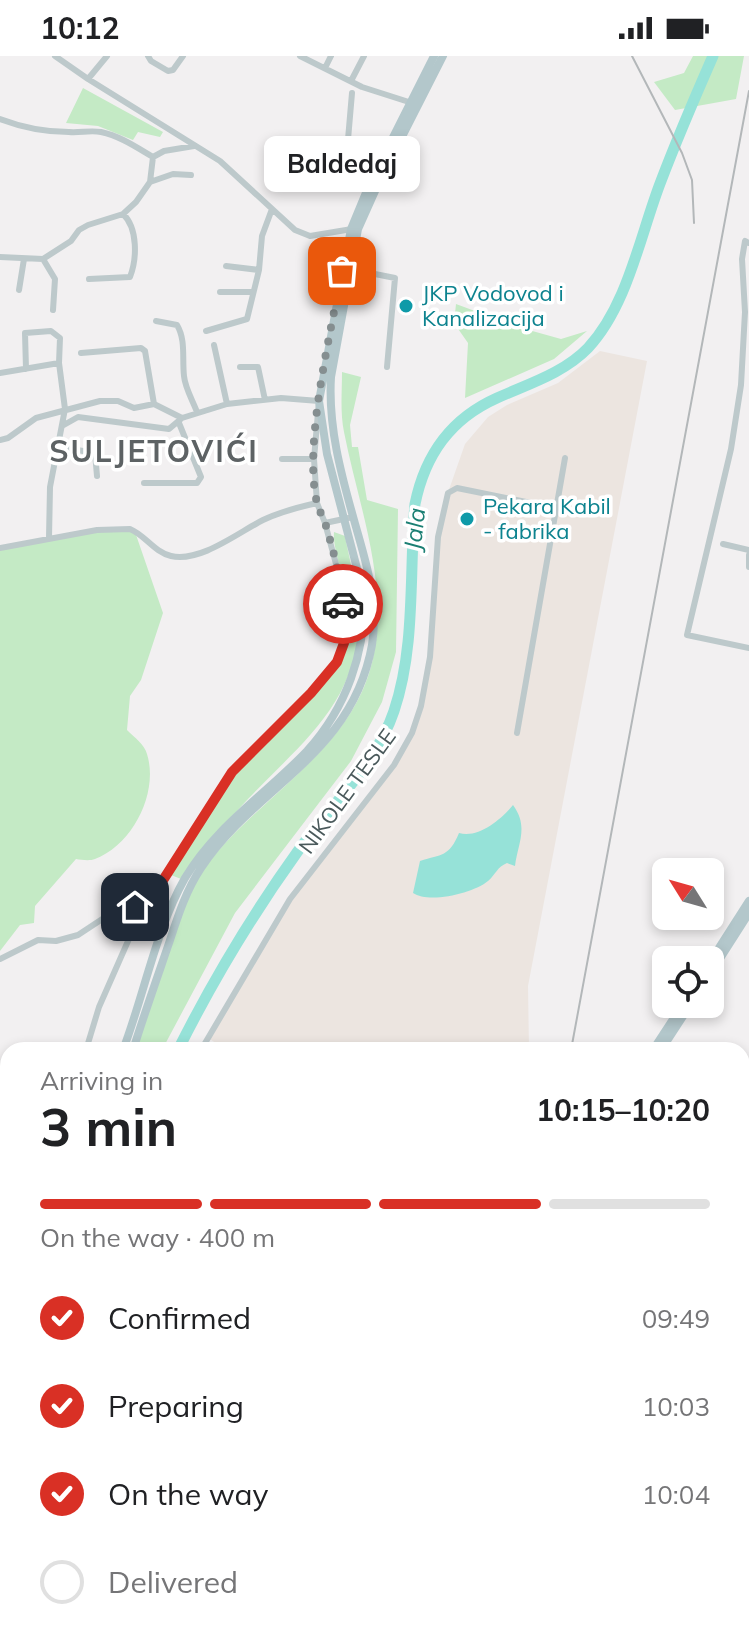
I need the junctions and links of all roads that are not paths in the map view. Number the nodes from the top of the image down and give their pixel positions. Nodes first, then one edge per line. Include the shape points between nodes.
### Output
1 (55, 56) edge
2 (107, 56) edge
3 (148, 56) edge
4 (186, 56) edge
5 (300, 56) edge
6 (331, 56) edge
7 (364, 56) edge
8 (434, 56) edge
9 (443, 56) edge
10 (325, 68) junction
11 (88, 79) junction
12 (351, 81) junction
13 (352, 93) dead end
14 (412, 103) junction
15 (0, 119) edge
16 (194, 146) junction
17 (153, 157) junction
18 (367, 164) dead end
19 (191, 175) dead end
20 (150, 182) junction
21 (272, 209) junction
22 (123, 214) junction
23 (355, 229) junction
24 (749, 232) edge
25 (747, 242) edge
26 (0, 257) edge
27 (24, 259) junction
28 (43, 259) junction
29 (226, 266) dead end
30 (350, 269) junction
31 (259, 270) junction
32 (89, 279) dead end
33 (19, 290) dead end
34 (220, 292) dead end
35 (252, 292) junction
36 (53, 310) dead end
37 (747, 312) edge
38 (156, 321) dead end
39 (206, 331) dead end
40 (214, 345) dead end
41 (81, 353) dead end
42 (59, 363) junction
43 (240, 367) dead end
44 (387, 367) dead end
45 (26, 369) junction
46 (0, 373) edge
47 (265, 400) junction
48 (319, 401) junction
49 (154, 404) junction
50 (227, 404) junction
51 (65, 409) junction
52 (197, 412) junction
53 (180, 420) junction
54 (62, 426) junction
55 (0, 440) edge
56 (59, 447) junction
57 (565, 458) dead end
58 (282, 459) dead end
59 (314, 459) junction
60 (97, 476) dead end
61 (144, 483) dead end
62 (317, 503) junction
63 (556, 508) junction
64 (348, 518) junction
65 (325, 523) junction
66 (49, 538) junction
67 (723, 544) dead end
68 (0, 548) edge
69 (749, 552) edge
70 (749, 567) edge
71 (749, 648) edge
72 (517, 733) dead end
73 (749, 901) edge
74 (144, 910) junction
75 (749, 913) edge
76 (720, 946) edge
77 (724, 952) edge
78 (0, 959) edge
79 (674, 1018) edge
80 (682, 1018) edge
81 (88, 1042) edge
82 (126, 1042) edge
83 (136, 1042) edge
84 (206, 1042) edge
85 (658, 1042) edge
86 (666, 1042) edge

1 - 11 street
2 - 11 street
3 - 4 street via 168,71
5 - 10 street
6 - 10 street
7 - 12 street
8 - 14 main road
9 - 23 main road
10 - 12 street
11 - 16 street
12 - 14 street
13 - 18 street via 347,151
14 - 23 main road via 370,183
15 - 17 street via 67,133 117,136
16 - 17 street
16 - 21 street via 220,161
17 - 20 street
19 - 20 street via 173,174
20 - 22 street
21 - 23 street via 310,236
21 - 31 street via 262,236
22 - 28 street via 79,230
22 - 32 street via 134,243 130,277
23 - 30 main road
23 - 48 main road
24 - 25 street
25 - 37 street via 742,259
26 - 27 street
27 - 28 street
27 - 33 street
28 - 36 street via 55,279
29 - 31 street
30 - 44 street via 395,278
30 - 64 main road via 329,401
31 - 35 street
34 - 35 street
35 - 39 street via 247,319
37 - 71 street via 731,449 687,635
38 - 52 street via 180,329 184,379
40 - 50 street
41 - 49 street via 141,348
42 - 45 street
42 - 45 street via 60,338 51,331 25,333
42 - 51 street
43 - 47 street via 258,367
45 - 46 street
47 - 48 street
47 - 50 street
48 - 59 street
48 - 64 main road via 327,454
49 - 51 street via 134,408 111,401
49 - 53 street
50 - 52 street
51 - 54 street
51 - 55 street via 36,418
52 - 53 street
53 - 54 street via 169,429 78,417
53 - 61 street via 201,477 197,483
54 - 56 street
56 - 60 street via 95,453
56 - 66 street via 50,487
57 - 63 street
58 - 59 street
59 - 62 street
62 - 65 street
62 - 66 street via 265,519 216,547 182,556 151,547 130,529
63 - 72 street
63 - 84 street, NIKOLE TESLE via 457,488 448,493 438,537 430,657 412,733 394,765 290,899
64 - 65 street
64 - 82 main road via 365,619 354,671 339,708 307,751 236,814 184,880
64 - 83 main road via 371,576 375,607 365,673 333,733 201,867 184,897
65 - 74 street via 340,579 345,626 341,654 311,693 232,772
66 - 68 street
67 - 69 street
69 - 70 street
73 - 76 main road
74 - 78 street via 122,906 78,935 38,940
74 - 81 street
75 - 77 main road
79 - 85 main road
80 - 86 main road

